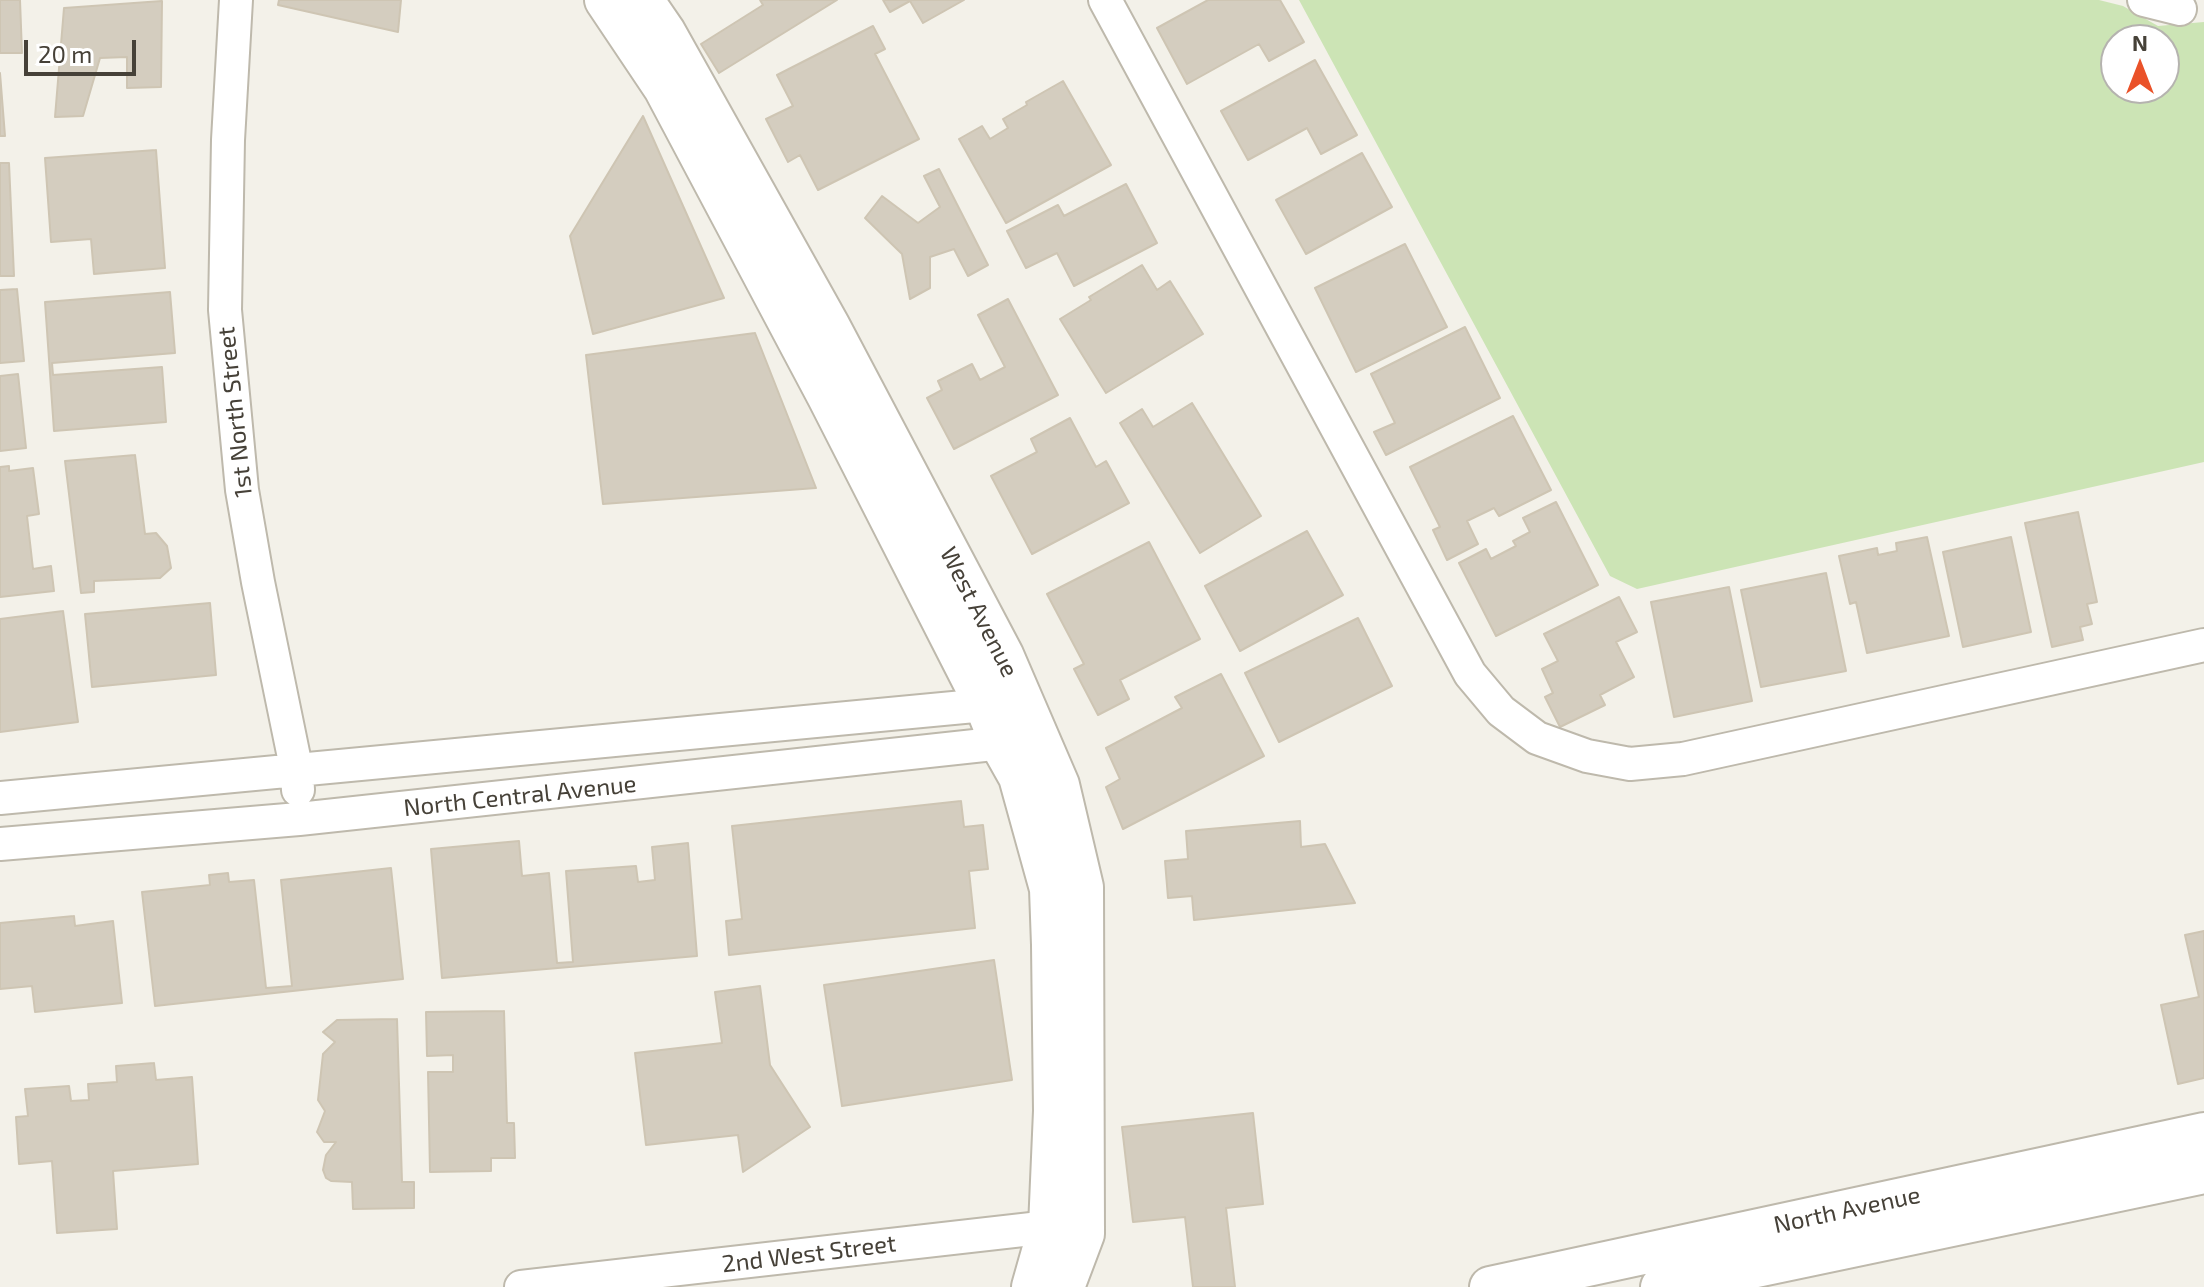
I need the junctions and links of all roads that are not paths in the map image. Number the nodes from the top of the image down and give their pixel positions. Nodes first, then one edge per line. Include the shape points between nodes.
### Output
1 (236, 0) edge
2 (605, 0) edge
3 (643, 0) edge
4 (1105, 0) edge
5 (2144, 0) edge
6 (2180, 9) dead end
7 (2204, 645) edge
8 (1003, 699) junction
9 (1040, 737) junction
10 (1001, 745) junction
11 (297, 772) junction
12 (0, 798) edge
13 (299, 819) junction
14 (0, 844) edge
15 (2204, 1133) edge
16 (2204, 1173) edge
17 (1049, 1227) junction
18 (521, 1287) edge
19 (1032, 1287) edge
20 (1064, 1287) edge
21 (1490, 1287) edge
22 (1661, 1287) edge

1 - 11 street, 1st North Street via 225,310 242,490
2 - 8 street, West Avenue via 664,88 828,397
3 - 8 street, West Avenue via 830,327
4 - 7 street via 1470,674 1501,711 1537,738 1630,764 1683,759
5 - 6 street
8 - 9 street, West Avenue
8 - 10 street
8 - 11 street, North Central Avenue
9 - 10 street, North Central Avenue
9 - 20 street, West Avenue via 1059,785 1083,887 1084,1234
10 - 13 street, North Central Avenue
10 - 17 street via 1019,777 1050,889 1054,1111
11 - 12 street, North Central Avenue
11 - 13 street, 1st North Street
13 - 14 street, North Central Avenue
15 - 21 street, North Avenue
16 - 22 street, North Avenue
17 - 18 street, 2nd West Street
17 - 19 street

